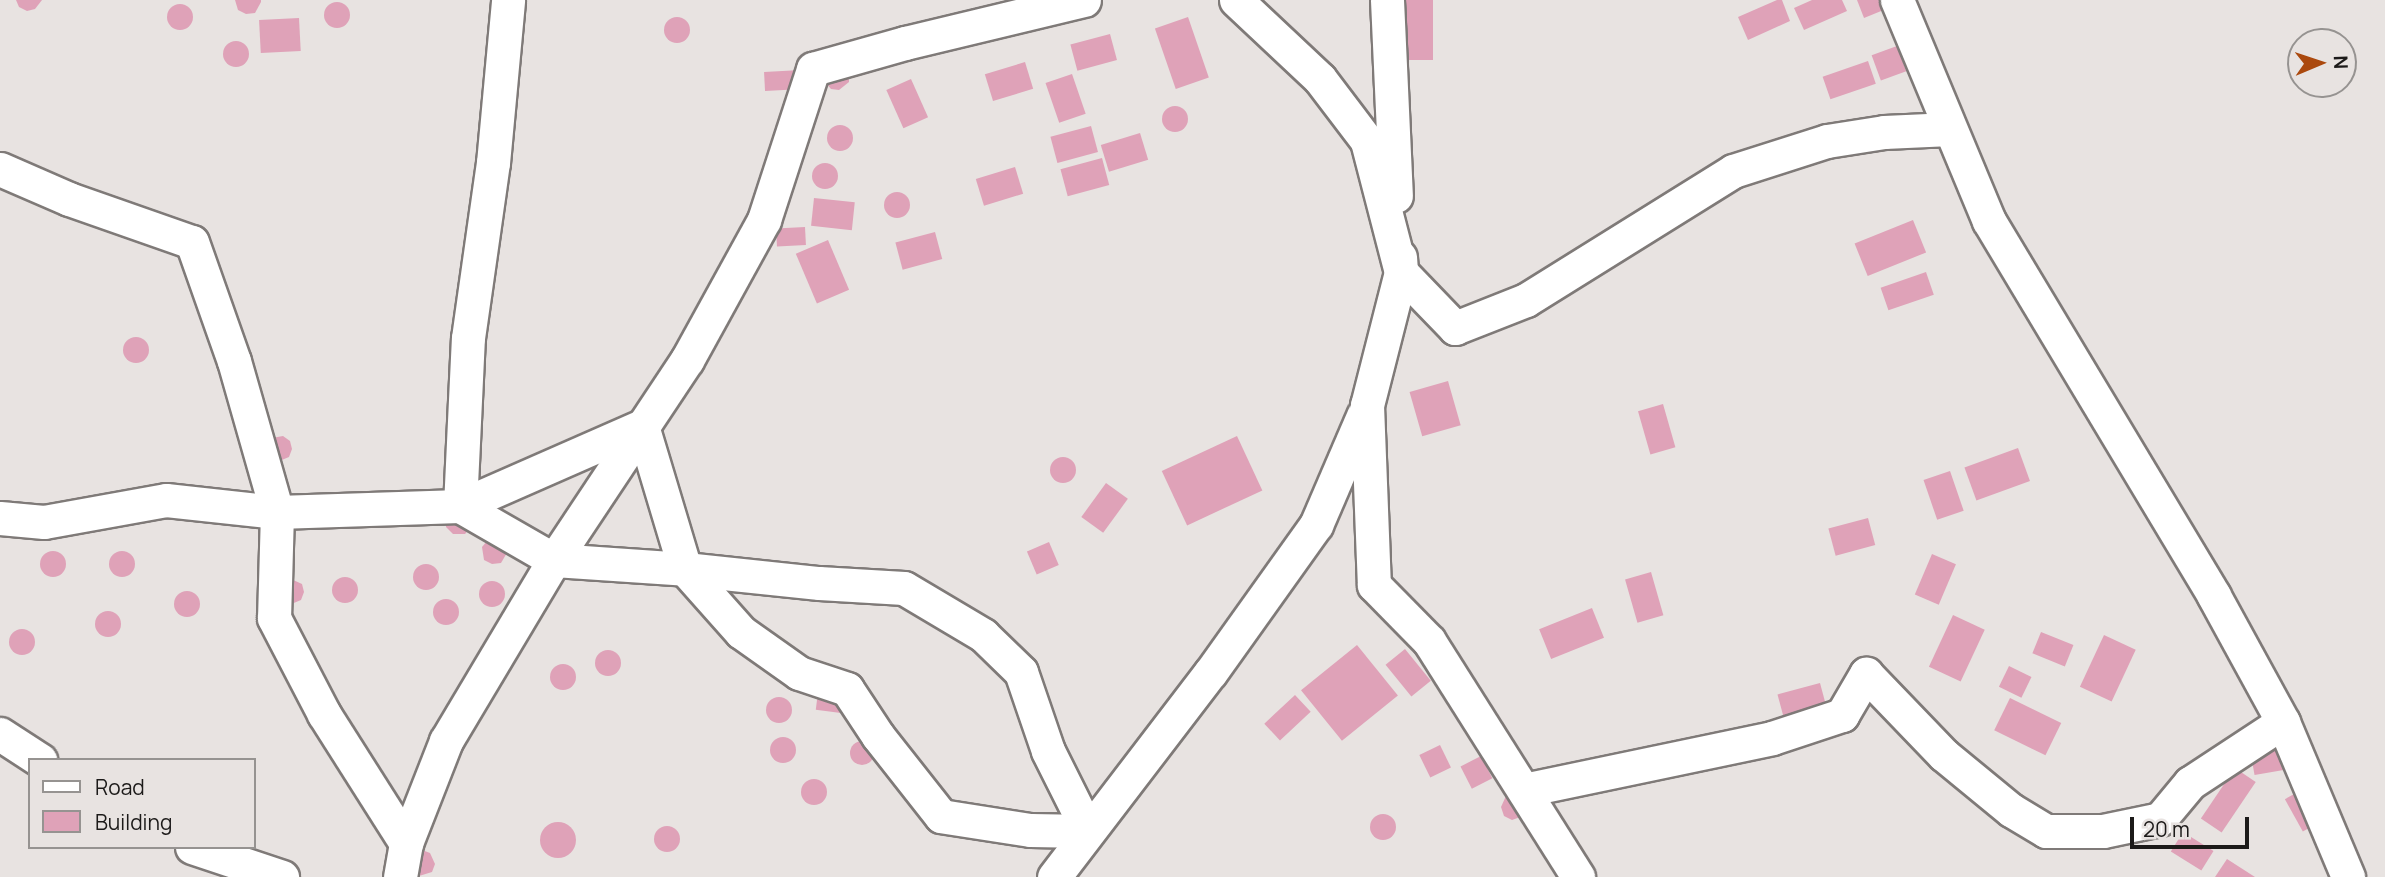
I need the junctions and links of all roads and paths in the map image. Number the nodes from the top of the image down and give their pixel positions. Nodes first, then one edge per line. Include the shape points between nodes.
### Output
1 (508, 0) edge
2 (1084, 0) edge
3 (1236, 0) edge
4 (1387, 0) edge
5 (1897, 0) edge
6 (1950, 129) junction
7 (0, 169) edge
8 (1401, 272) junction
9 (1367, 405) junction
10 (642, 426) junction
11 (460, 506) junction
12 (277, 512) junction
13 (0, 518) edge
14 (554, 560) junction
15 (685, 569) junction
16 (2283, 722) junction
17 (0, 734) edge
18 (37, 758) edge
19 (1524, 790) junction
20 (1088, 831) junction
21 (406, 843) junction
22 (198, 849) edge
23 (282, 877) edge
24 (400, 877) edge
25 (1054, 877) edge
26 (1578, 877) edge
27 (2348, 877) edge

1 - 11 street via 493,163 468,338
2 - 10 street via 813,69 764,220 687,360
3 - 8 street via 1320,79 1367,141
4 - 8 street
5 - 6 street
6 - 8 street via 1827,141 1733,171 1526,300 1455,328
6 - 16 street via 1989,221 2214,596
7 - 12 street via 69,199 192,242 234,360
8 - 9 street
9 - 19 street via 1374,585 1429,641
9 - 20 street via 1316,524 1211,672
10 - 11 street
10 - 14 street
10 - 15 street
11 - 12 street
11 - 14 street
12 - 13 street via 166,500 44,522
12 - 21 street via 274,618 324,714
14 - 15 street
14 - 21 street via 446,741
15 - 20 street via 741,632 799,673 847,689 942,816 1030,830
15 - 20 street via 904,588 983,635 1021,672 1048,751
16 - 19 street via 2190,783 2160,819 2103,831 2046,831 2011,810 1944,755 1866,674 1842,715 1772,738
16 - 27 street
17 - 18 street
19 - 26 street
20 - 25 street
21 - 24 street
22 - 23 street

